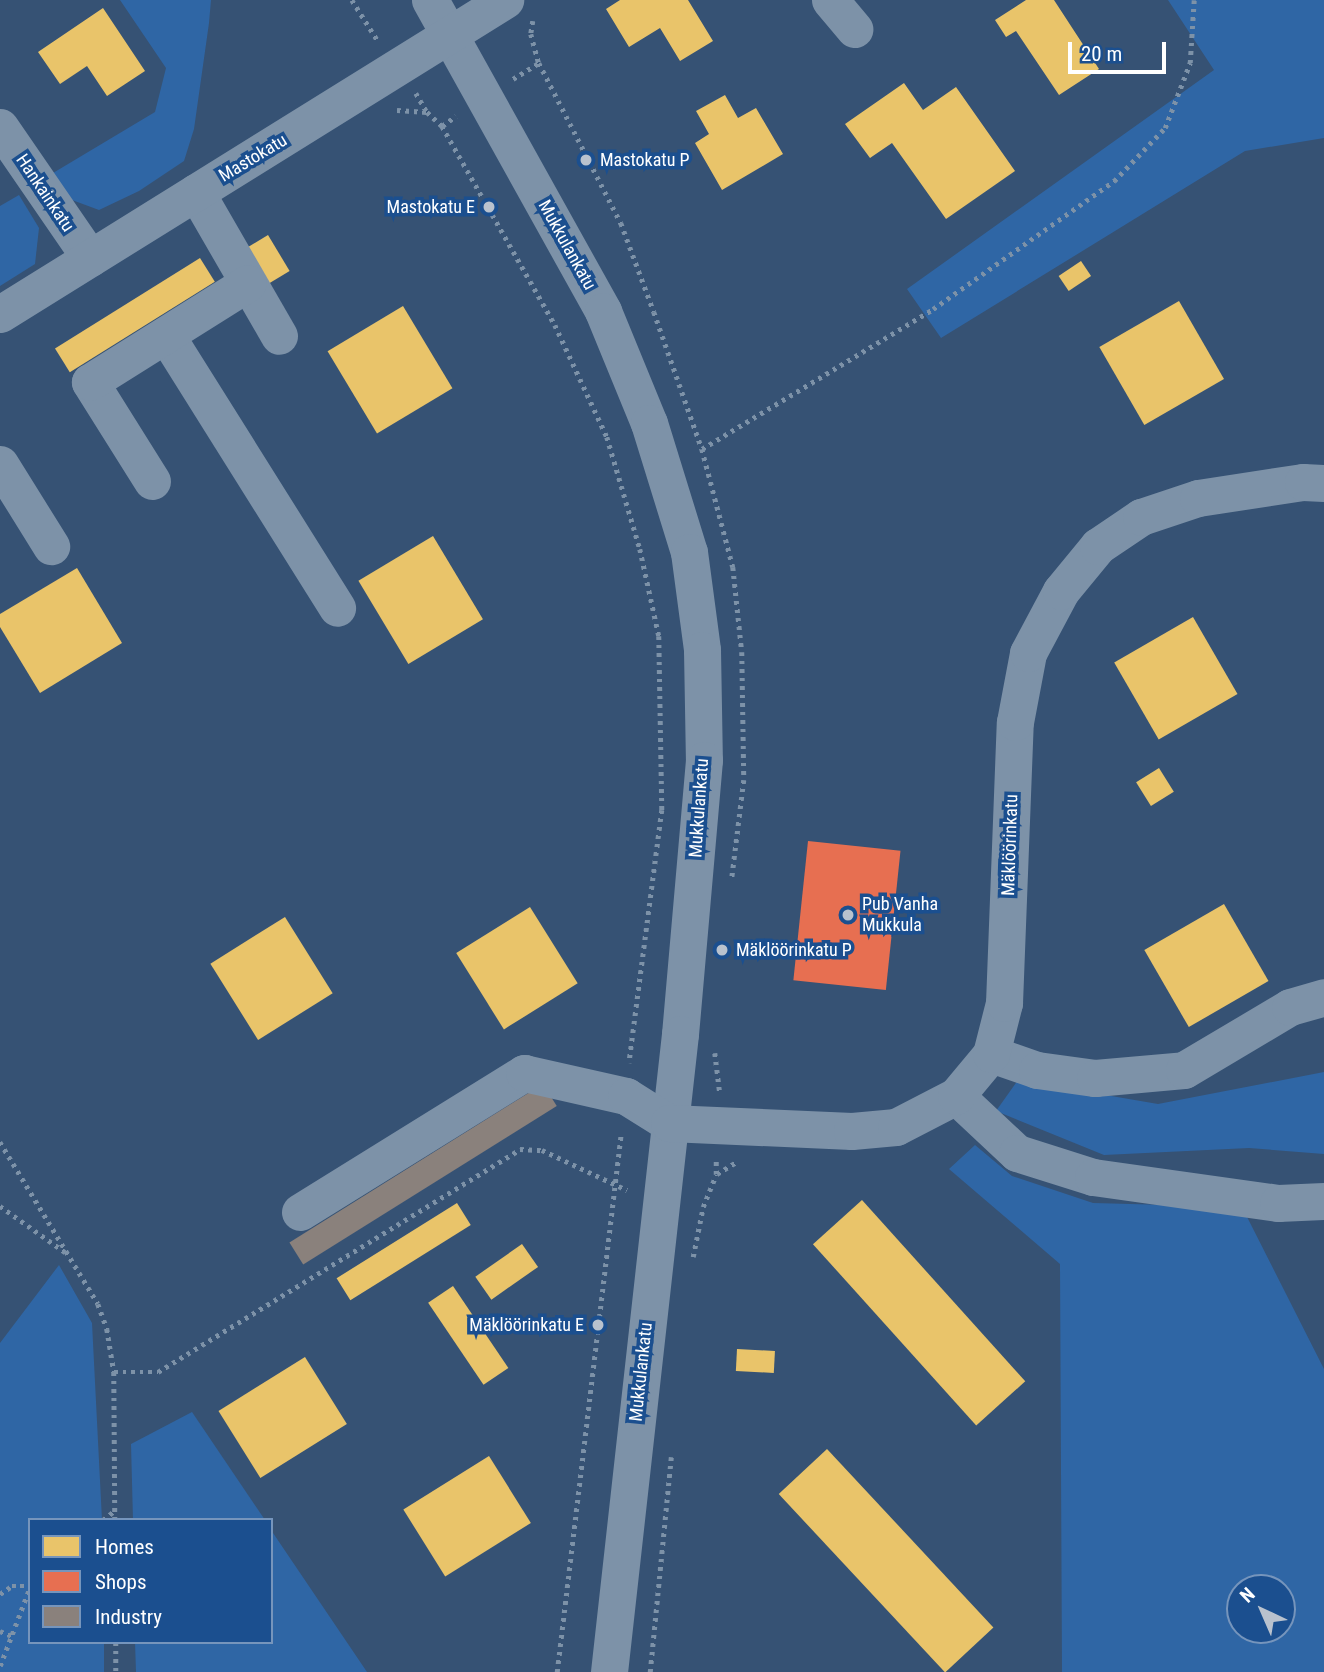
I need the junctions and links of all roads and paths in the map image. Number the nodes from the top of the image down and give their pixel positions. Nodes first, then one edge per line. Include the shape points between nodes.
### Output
1 (430, 0) edge
2 (505, 0) edge
3 (830, 0) edge
4 (1194, 0) edge
5 (854, 29) dead end
6 (448, 37) junction
7 (442, 126) dead end
8 (0, 127) edge
9 (196, 192) junction
10 (90, 258) junction
11 (248, 284) junction
12 (0, 314) edge
13 (166, 335) junction
14 (279, 336) dead end
15 (702, 449) dead end
16 (0, 464) edge
17 (152, 481) dead end
18 (1324, 483) edge
19 (51, 546) dead end
20 (337, 608) dead end
21 (1324, 997) edge
22 (991, 1054) junction
23 (626, 1096) junction
24 (956, 1096) junction
25 (669, 1123) junction
26 (0, 1142) edge
27 (615, 1187) junction
28 (659, 1197) junction
29 (1324, 1201) edge
30 (0, 1206) edge
31 (703, 1207) dead end
32 (300, 1212) dead end
33 (69, 1254) junction
34 (114, 1372) junction
35 (115, 1511) junction
36 (106, 1518) edge
37 (115, 1518) edge
38 (28, 1587) edge
39 (28, 1592) edge
40 (0, 1594) edge
41 (0, 1631) edge
42 (12, 1636) junction
43 (116, 1644) edge
44 (0, 1666) edge
45 (116, 1672) edge
46 (557, 1672) edge
47 (609, 1672) edge

1 - 6 street, Mukkulankatu
2 - 6 street, Mastokatu
3 - 5 street
4 - 15 path via 1190,63 1164,128 1114,181 933,309
6 - 9 street, Mastokatu
6 - 25 street, Mukkulankatu via 603,312 649,423 689,552 702,650 704,760
7 - 23 path via 555,325 607,437 659,636 662,810
8 - 10 street, Hankainkatu
9 - 10 street, Mastokatu
9 - 11 street
10 - 12 street, Mastokatu
11 - 13 street
11 - 14 street
13 - 17 street via 90,382
13 - 20 street
16 - 19 street
18 - 22 street, Mäklöörinkatu via 1198,498 1141,517 1098,546 1061,590 1028,653 1015,722 1004,1003
21 - 22 street via 1290,1006 1184,1070 1095,1078 1037,1070
22 - 24 street, Mäklöörinkatu
23 - 25 street
23 - 27 path
23 - 32 street via 524,1073
24 - 25 street, Mäklöörinkatu via 896,1127 852,1131
24 - 29 street via 1017,1153 1093,1177 1278,1203
25 - 28 street, Mukkulankatu
26 - 33 path
27 - 28 path
27 - 34 path via 542,1150 520,1149 158,1372
27 - 46 path
28 - 31 path
28 - 47 street, Mukkulankatu
30 - 33 path
33 - 34 path via 98,1304
34 - 35 path
35 - 36 path
35 - 37 path
38 - 40 path via 12,1586
39 - 42 path
41 - 42 path
42 - 44 path
43 - 45 path

